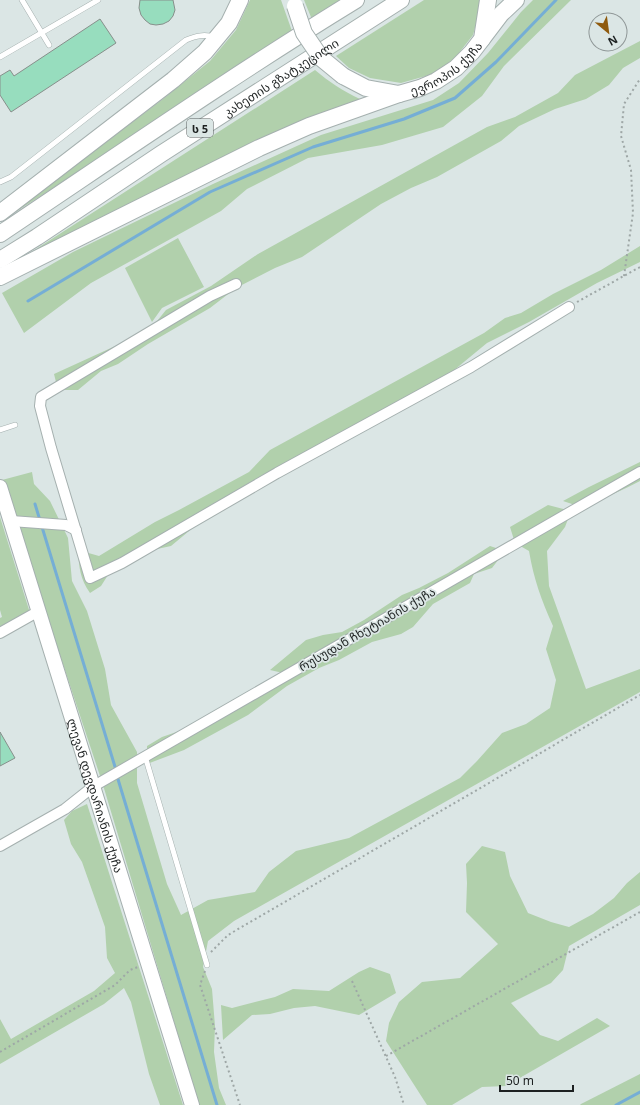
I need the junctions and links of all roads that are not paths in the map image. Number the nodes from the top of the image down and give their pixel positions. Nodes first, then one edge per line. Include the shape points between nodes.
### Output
1 (22, 0) edge
2 (98, 0) edge
3 (240, 0) edge
4 (356, 0) edge
5 (402, 0) edge
6 (488, 0) edge
7 (516, 0) edge
8 (294, 3) edge
9 (42, 33) junction
10 (217, 38) junction
11 (482, 39) junction
12 (49, 45) dead end
13 (0, 58) edge
14 (399, 94) junction
15 (0, 182) edge
16 (0, 213) edge
17 (0, 234) edge
18 (0, 260) edge
19 (0, 277) edge
20 (236, 284) dead end
21 (569, 307) road end
22 (15, 425) dead end
23 (0, 430) edge
24 (640, 472) edge
25 (0, 487) edge
26 (11, 521) junction
27 (76, 530) junction
28 (39, 611) junction
29 (0, 633) edge
30 (145, 756) junction
31 (94, 786) junction
32 (0, 846) edge
33 (207, 966) road end
34 (192, 1105) edge

1 - 9 lane
2 - 9 lane
3 - 10 main road via 229,23
4 - 17 main road, კახეთის გზატკეცილი / ს 5 via 203,98
5 - 18 main road, კახეთის გზატკეცილი / ს 5
6 - 11 main road, ევროპის ქუჩა
7 - 11 main road via 501,14
8 - 14 main road, ევროპის ქუჩა, bridge via 304,33 321,58 343,76 366,88
9 - 12 lane
9 - 13 lane
10 - 15 lane via 206,35 186,40 12,177
10 - 16 main road via 173,80
11 - 14 main road, ევროპის ქუჩა via 456,68 436,81
14 - 19 main road via 309,126 259,148
20 - 27 street via 210,296 41,396 40,406
21 - 27 street via 471,367 277,473 122,563 90,578
22 - 23 lane
24 - 30 street, რუსუდან ჩხეტიანის ქუჩა
25 - 26 main road, ლევან დევდარიანის ქუჩა
26 - 27 street via 66,525
26 - 28 main road, ლევან დევდარიანის ქუჩა
28 - 29 street
28 - 31 main road, ლევან დევდარიანის ქუჩა
30 - 31 street, რუსუდან ჩხეტიანის ქუჩა
30 - 33 lane
31 - 32 street, რუსუდან ჩხეტიანის ქუჩა via 65,809
31 - 34 main road, ლევან დევდარიანის ქუჩა

